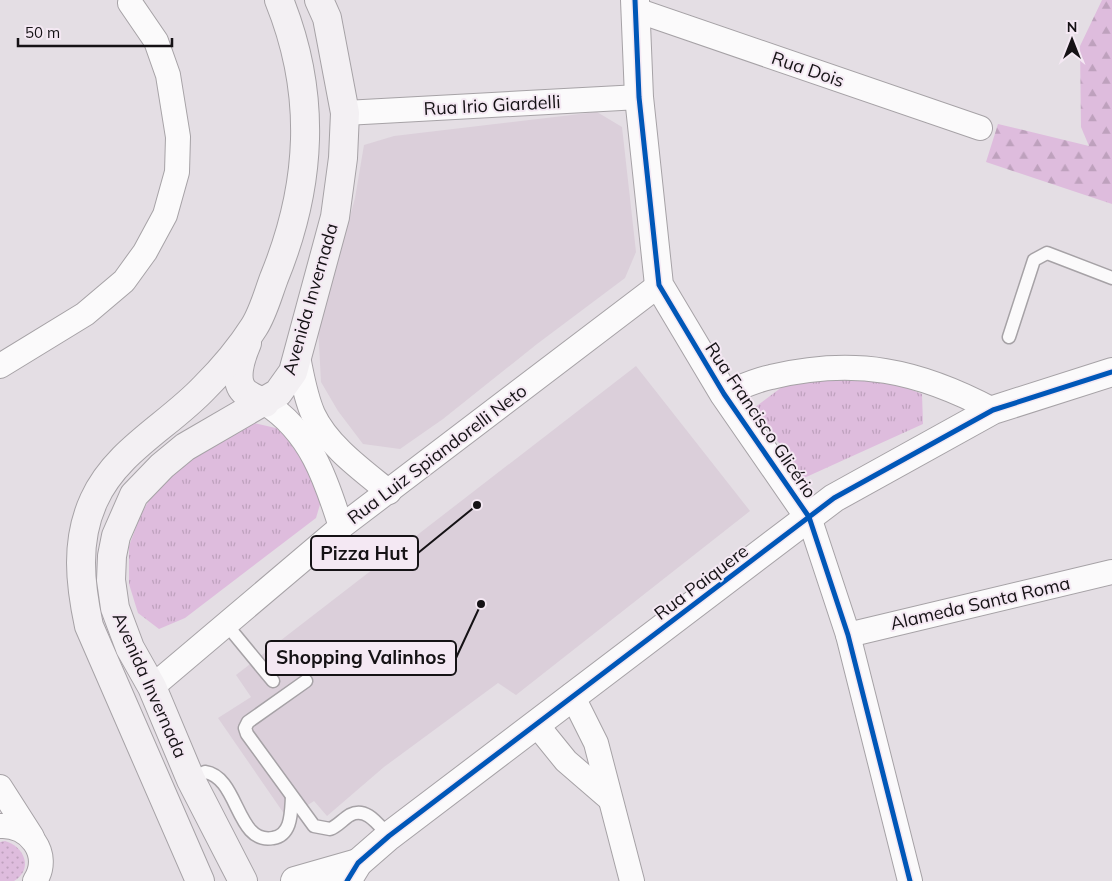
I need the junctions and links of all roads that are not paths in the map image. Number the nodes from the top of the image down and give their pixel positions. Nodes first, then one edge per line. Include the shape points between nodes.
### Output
1 (279, 0) edge
2 (318, 0) edge
3 (130, 3) dead end
4 (636, 5) edge
5 (639, 97) junction
6 (345, 113) junction
7 (980, 128) dead end
8 (1112, 278) edge
9 (659, 285) junction
10 (255, 326) junction
11 (1009, 337) dead end
12 (298, 357) junction
13 (0, 366) edge
14 (1112, 372) edge
15 (724, 394) junction
16 (265, 403) junction
17 (993, 410) junction
18 (389, 492) junction
19 (809, 517) junction
20 (341, 527) junction
21 (1112, 572) edge
22 (226, 624) junction
23 (848, 634) junction
24 (273, 681) dead end
25 (306, 681) dead end
26 (152, 687) junction
27 (572, 695) junction
28 (536, 724) junction
29 (191, 780) junction
30 (0, 788) edge
31 (292, 797) junction
32 (610, 799) junction
33 (0, 826) edge
34 (389, 836) junction
35 (34, 840) junction
36 (352, 872) edge
37 (35, 881) edge
38 (200, 881) edge
39 (243, 881) edge
40 (295, 881) edge
41 (632, 881) edge
42 (910, 881) edge

1 - 10 main road, Avenida Invernada via 291,30 305,105 306,149 302,185 290,237
2 - 6 main road, Avenida Invernada via 327,18
3 - 13 street via 156,41 168,75 178,138 176,172 165,214 145,252 124,281 85,314
4 - 5 street, Rua Francisco Glicério
4 - 7 street, Rua Dois
5 - 6 street, Rua Irio Giardelli
5 - 9 street, Rua Francisco Glicério
6 - 12 main road, Avenida Invernada via 335,217
8 - 11 lane via 1047,253 1034,260
9 - 15 street, Rua Francisco Glicério
9 - 18 street, Rua Luiz Spiandorelli Neto
10 - 16 main road via 242,353 239,383 245,393
10 - 38 main road, Avenida Invernada via 203,389 120,462 105,480 85,522 80,560 89,626
12 - 16 main road, Avenida Invernada via 286,382
12 - 18 street via 314,414 324,432
14 - 17 street, Rua Paiquere
15 - 17 street via 769,377 807,370 860,367 942,385
15 - 19 street, Rua Francisco Glicério
16 - 20 street via 298,432 311,452 324,474
16 - 26 main road, Avenida Invernada via 185,447 162,466 134,495 116,536 111,580 115,608 130,648
17 - 19 street, Rua Paiquere via 834,498
18 - 20 street, Rua Luiz Spiandorelli Neto
19 - 23 street, Rua Francisco Glicério
19 - 27 street, Rua Paiquere
20 - 22 street, Rua Luiz Spiandorelli Neto
21 - 23 street, Alameda Santa Roma
22 - 24 lane
22 - 26 street, Rua Luiz Spiandorelli Neto
23 - 42 street, Rua Francisco Glicério
25 - 31 lane via 248,722 245,728
26 - 29 main road, Avenida Invernada
27 - 28 street, Rua Paiquere
27 - 32 street via 596,743
28 - 32 street via 566,761
28 - 34 street, Rua Paiquere
29 - 31 lane via 205,772 212,775 227,789 248,829 263,838 280,837 286,831
29 - 39 main road, Avenida Invernada
30 - 35 street
31 - 34 lane via 314,826 330,829 350,815 367,814
32 - 41 street
33 - 35 street via 14,827
34 - 36 street, Rua Paiquere
35 - 37 street via 41,864
36 - 40 street, Rua Paiquere

